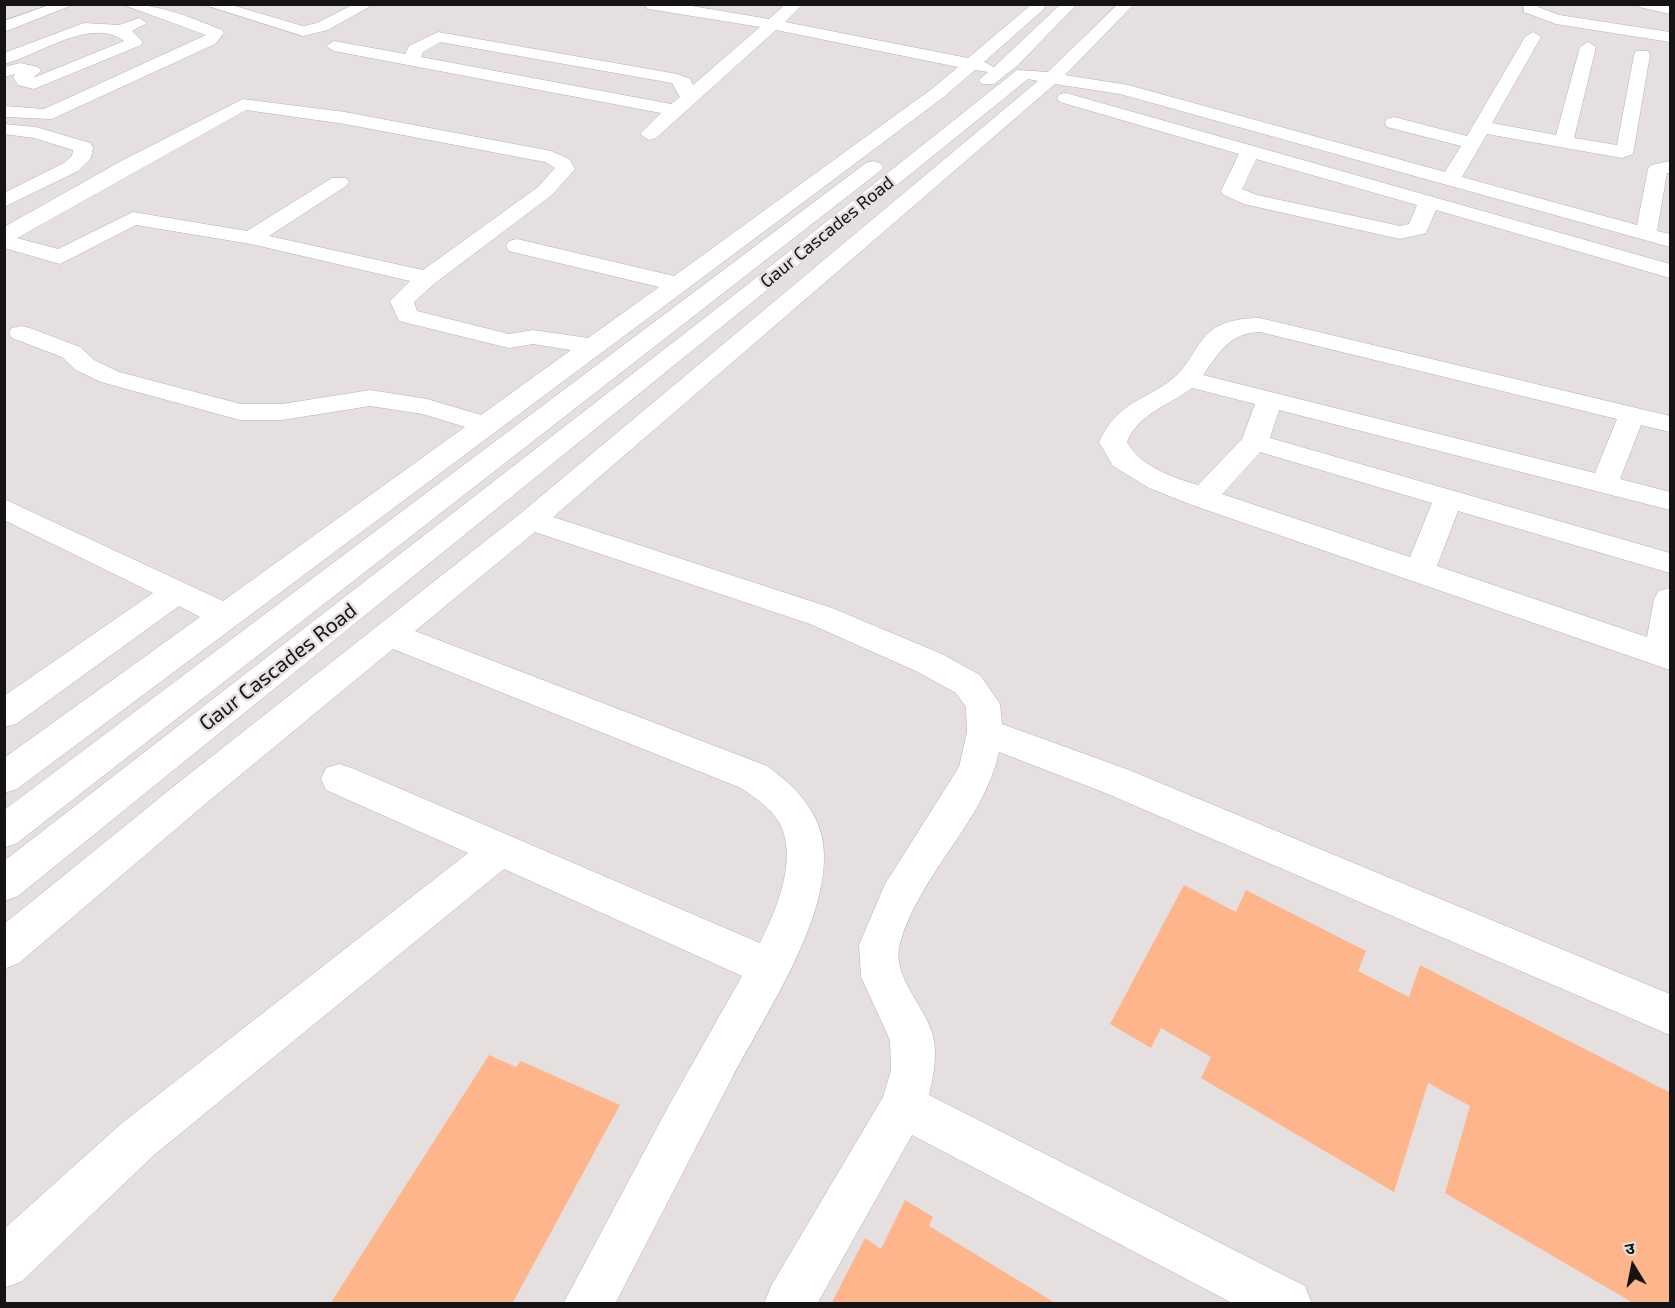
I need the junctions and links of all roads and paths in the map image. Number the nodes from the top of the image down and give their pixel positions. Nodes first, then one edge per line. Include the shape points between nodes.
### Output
1 (40, 4) edge
2 (68, 4) edge
3 (128, 4) edge
4 (209, 4) edge
5 (367, 4) edge
6 (649, 4) edge
7 (796, 4) edge
8 (1042, 4) edge
9 (1070, 4) edge
10 (1127, 4) edge
11 (1531, 4) edge
12 (1644, 4) edge
13 (164, 9) edge
14 (1671, 9) edge
15 (4, 17) edge
16 (775, 25) junction
17 (4, 27) edge
18 (120, 30) junction
19 (1533, 37) dead end
20 (1671, 37) edge
21 (4, 42) edge
22 (310, 44) dead end
23 (334, 46) dead end
24 (1588, 47) dead end
25 (31, 49) junction
26 (1642, 55) dead end
27 (4, 59) edge
28 (412, 60) junction
29 (972, 64) junction
30 (4, 72) edge
31 (1031, 74) junction
32 (1088, 85) junction
33 (690, 96) junction
34 (675, 110) junction
35 (4, 111) edge
36 (1394, 123) dead end
37 (4, 129) edge
38 (649, 134) dead end
39 (1477, 135) junction
40 (1563, 142) junction
41 (1250, 151) junction
42 (1671, 167) edge
43 (1450, 181) junction
44 (339, 182) dead end
45 (4, 201) edge
46 (1429, 202) junction
47 (1646, 234) junction
48 (4, 236) edge
49 (251, 238) junction
50 (4, 241) edge
51 (1671, 241) edge
52 (517, 246) dead end
53 (1671, 257) edge
54 (1671, 270) edge
55 (427, 278) junction
56 (677, 284) junction
57 (746, 297) junction
58 (781, 308) junction
59 (21, 333) dead end
60 (593, 346) junction
61 (1187, 379) junction
62 (1269, 400) junction
63 (1632, 414) junction
64 (1671, 424) edge
65 (487, 425) junction
66 (520, 437) junction
67 (1256, 442) junction
68 (552, 451) junction
69 (1604, 484) junction
70 (1669, 495) edge
71 (1202, 498) junction
72 (1448, 498) junction
73 (4, 508) edge
74 (531, 520) junction
75 (1671, 564) edge
76 (1419, 573) junction
77 (177, 592) junction
78 (1671, 599) edge
79 (226, 616) junction
80 (391, 635) junction
81 (1665, 656) edge
82 (4, 714) edge
83 (985, 732) junction
84 (153, 766) junction
85 (17, 768) edge
86 (339, 779) dead end
87 (67, 783) junction
88 (191, 794) junction
89 (4, 832) edge
90 (499, 851) junction
91 (4, 884) edge
92 (4, 950) edge
93 (768, 967) junction
94 (1671, 1015) edge
95 (903, 1106) junction
96 (4, 1263) edge
97 (588, 1304) edge
98 (789, 1304) edge
99 (1287, 1304) edge

1 - 15 street
2 - 17 street
3 - 13 street
4 - 5 street via 303,32 322,27
6 - 16 street
7 - 16 street
8 - 29 street
9 - 31 street, Gaur Cascades Road
10 - 31 street
11 - 20 street via 1529,9 1556,18
12 - 14 street
13 - 18 street
13 - 22 street
13 - 35 street via 216,33 209,41 46,115
16 - 29 street
16 - 33 street
18 - 25 street via 90,26
18 - 30 street via 135,42 34,84 22,77 32,71 20,68
19 - 39 street
21 - 25 street
23 - 28 street
24 - 40 street
25 - 27 street
26 - 40 street via 1626,150 1614,152
28 - 33 street via 415,50 438,37 677,79 684,83
28 - 34 street
29 - 31 street
29 - 56 street
31 - 32 street
31 - 41 street
31 - 57 street, Gaur Cascades Road
31 - 58 street
31 - 66 street, Gaur Cascades Road
32 - 43 street via 1122,89
32 - 53 street via 1105,96
33 - 34 street
34 - 38 street
36 - 39 street
37 - 45 street via 36,133 83,147 81,158 71,167
39 - 40 street
39 - 43 street
41 - 46 street
41 - 46 street via 1232,191 1251,200 1400,233 1418,228
42 - 47 street via 1658,169
43 - 47 street
44 - 49 street
46 - 54 street
47 - 51 street
48 - 55 street via 243,104 345,118 552,157 562,163 565,169 545,190
49 - 50 street via 133,218 60,256
49 - 55 street
52 - 56 street
55 - 60 street via 402,301 407,316 509,341 533,337
56 - 60 street
57 - 58 street
57 - 68 street, Gaur Cascades Road
58 - 74 street
59 - 65 street via 71,352 85,365 110,377 240,412 282,412 370,398 428,406
60 - 65 street
61 - 62 street
61 - 63 street via 1222,334 1240,326 1260,325
61 - 71 street via 1140,407 1119,425 1113,442 1123,460 1159,482
62 - 67 street
62 - 69 street
63 - 64 street
63 - 69 street
65 - 79 street
66 - 68 street
66 - 87 street, Gaur Cascades Road
67 - 71 street
67 - 72 street
68 - 84 street, Gaur Cascades Road
69 - 70 street
71 - 76 street
72 - 75 street
72 - 76 street
73 - 77 street
74 - 80 street
74 - 83 street via 771,598 930,663 968,684 983,704
76 - 81 street
77 - 79 street
77 - 82 street
78 - 81 street
79 - 85 street
80 - 88 street
80 - 93 street via 754,777 785,799 801,826 805,858 799,899
83 - 94 street via 1116,781
83 - 95 street via 977,769 899,896 879,945 882,977 912,1039 914,1070
84 - 88 street
84 - 91 street, Gaur Cascades Road
85 - 87 street
86 - 90 street
87 - 89 street, Gaur Cascades Road
88 - 92 street
90 - 93 street
90 - 96 street via 138,1139
93 - 97 street
95 - 98 street
95 - 99 street

